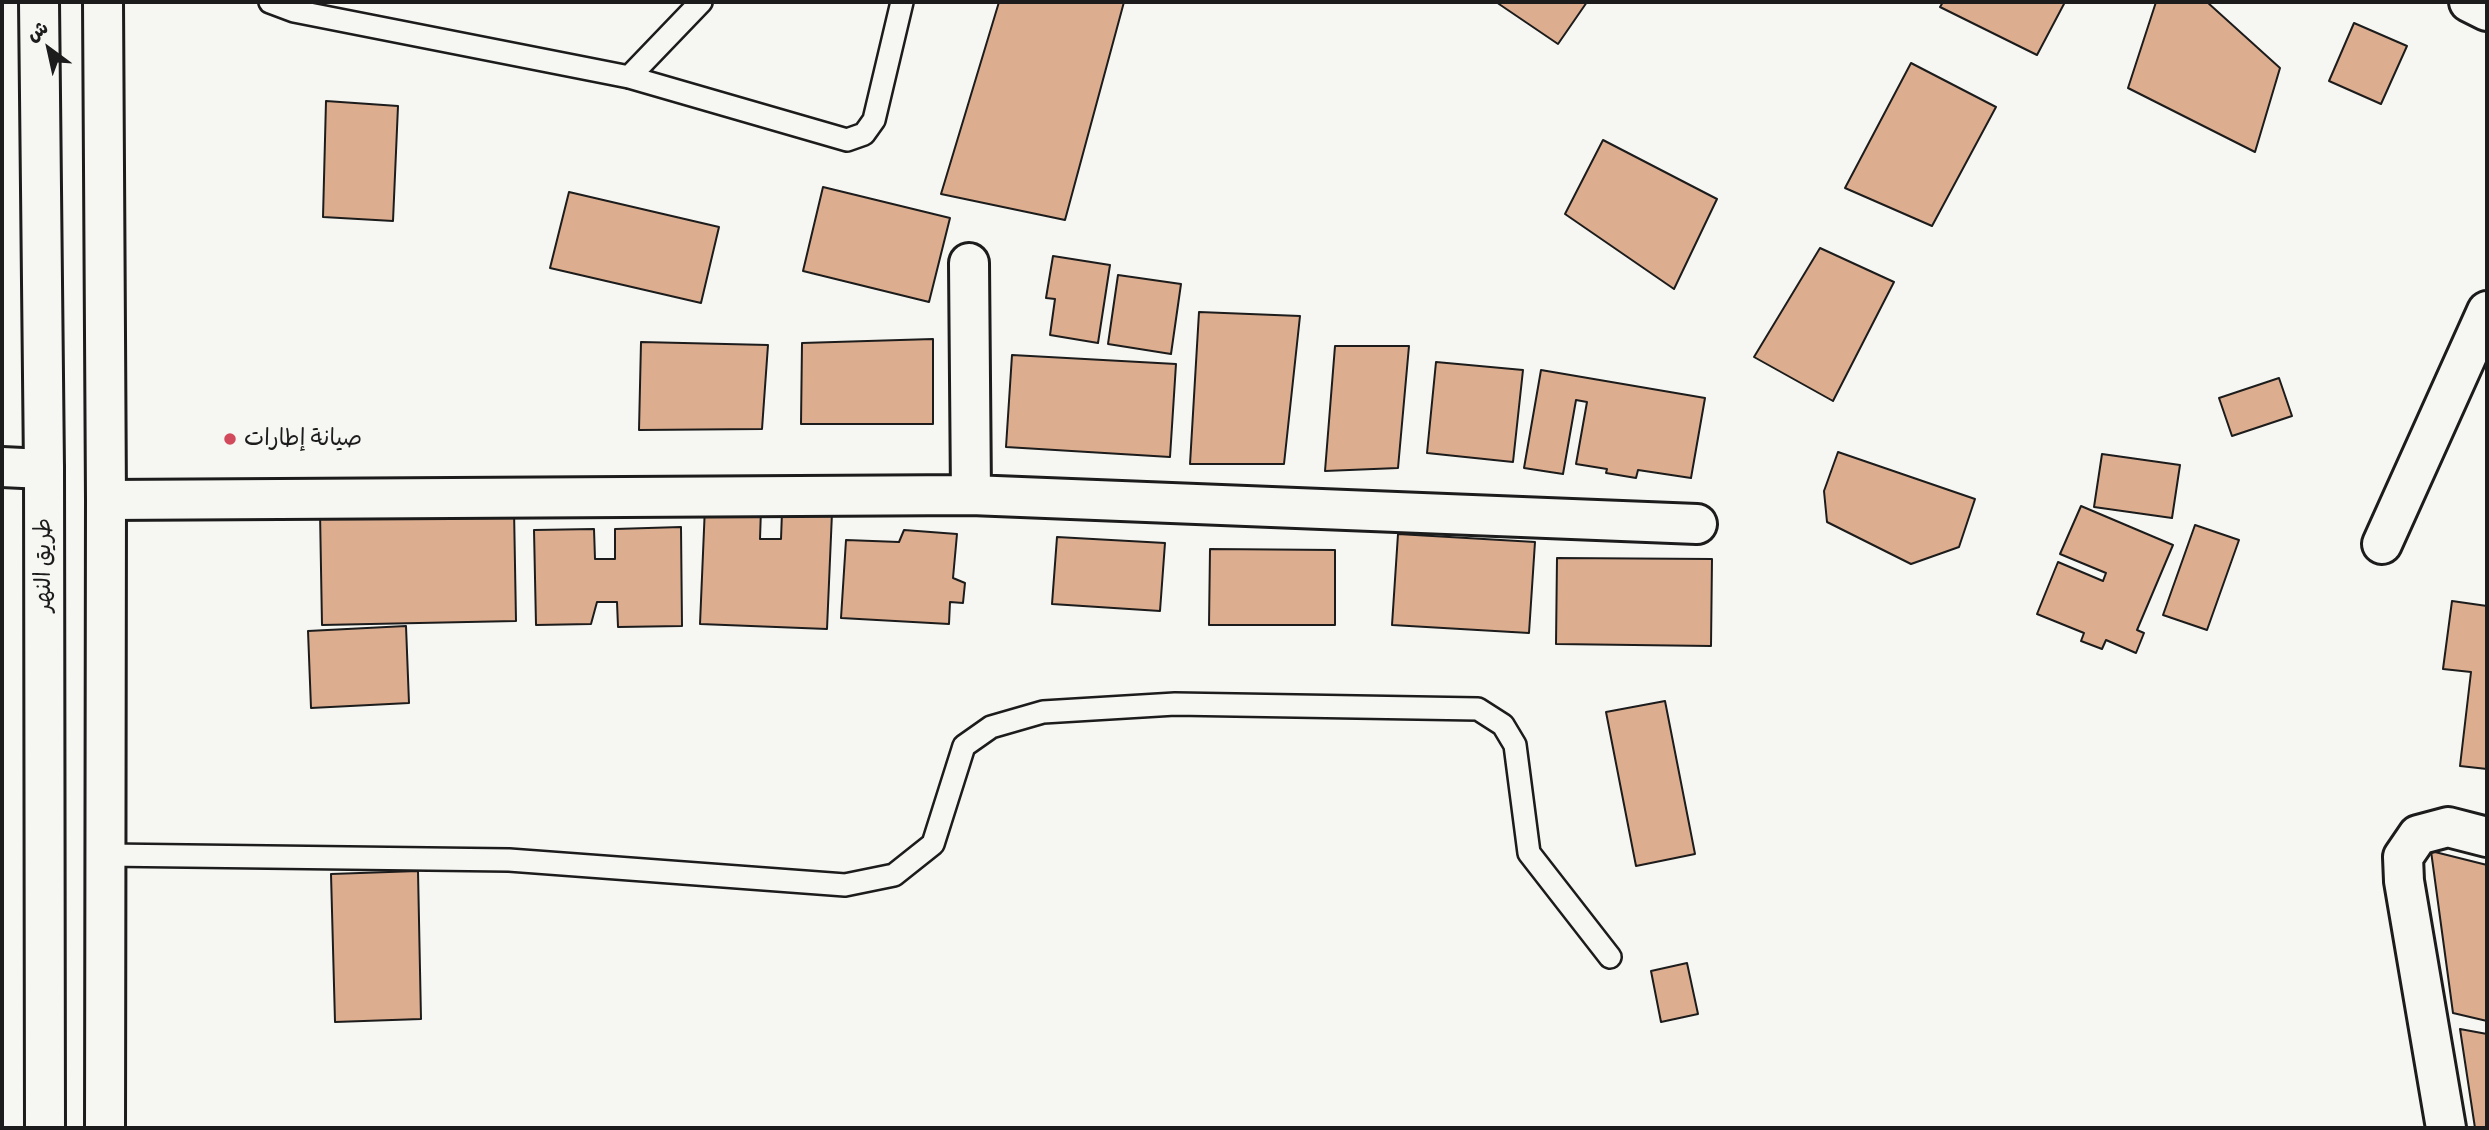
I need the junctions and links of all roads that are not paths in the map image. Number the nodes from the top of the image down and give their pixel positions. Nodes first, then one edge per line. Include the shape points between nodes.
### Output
1 (39, 2) edge
2 (103, 2) edge
3 (270, 2) edge
4 (701, 2) edge
5 (902, 2) edge
6 (2469, 2) edge
7 (2487, 11) edge
8 (629, 77) junction
9 (969, 263) dead end
10 (2487, 311) edge
11 (2, 467) edge
12 (44, 470) junction
13 (971, 495) junction
14 (106, 500) junction
15 (1697, 524) dead end
16 (2382, 544) dead end
17 (2487, 837) edge
18 (106, 855) junction
19 (1609, 957) dead end
20 (45, 1128) edge
21 (104, 1128) edge
22 (2446, 1128) edge

1 - 12 street, طريق النهر
2 - 14 street
3 - 8 lane via 294,11
4 - 8 lane
5 - 8 lane via 874,120 864,134 847,140
6 - 7 street
9 - 13 street
10 - 16 street
11 - 12 street
12 - 20 street, طريق النهر
13 - 14 street
13 - 15 street
14 - 18 street
17 - 22 street via 2448,827 2418,835 2403,857
18 - 19 lane via 509,860 845,885 894,875 933,844 964,746 990,727 1044,712 1175,704 1478,709 1503,725 1515,745 1529,853
18 - 21 street

